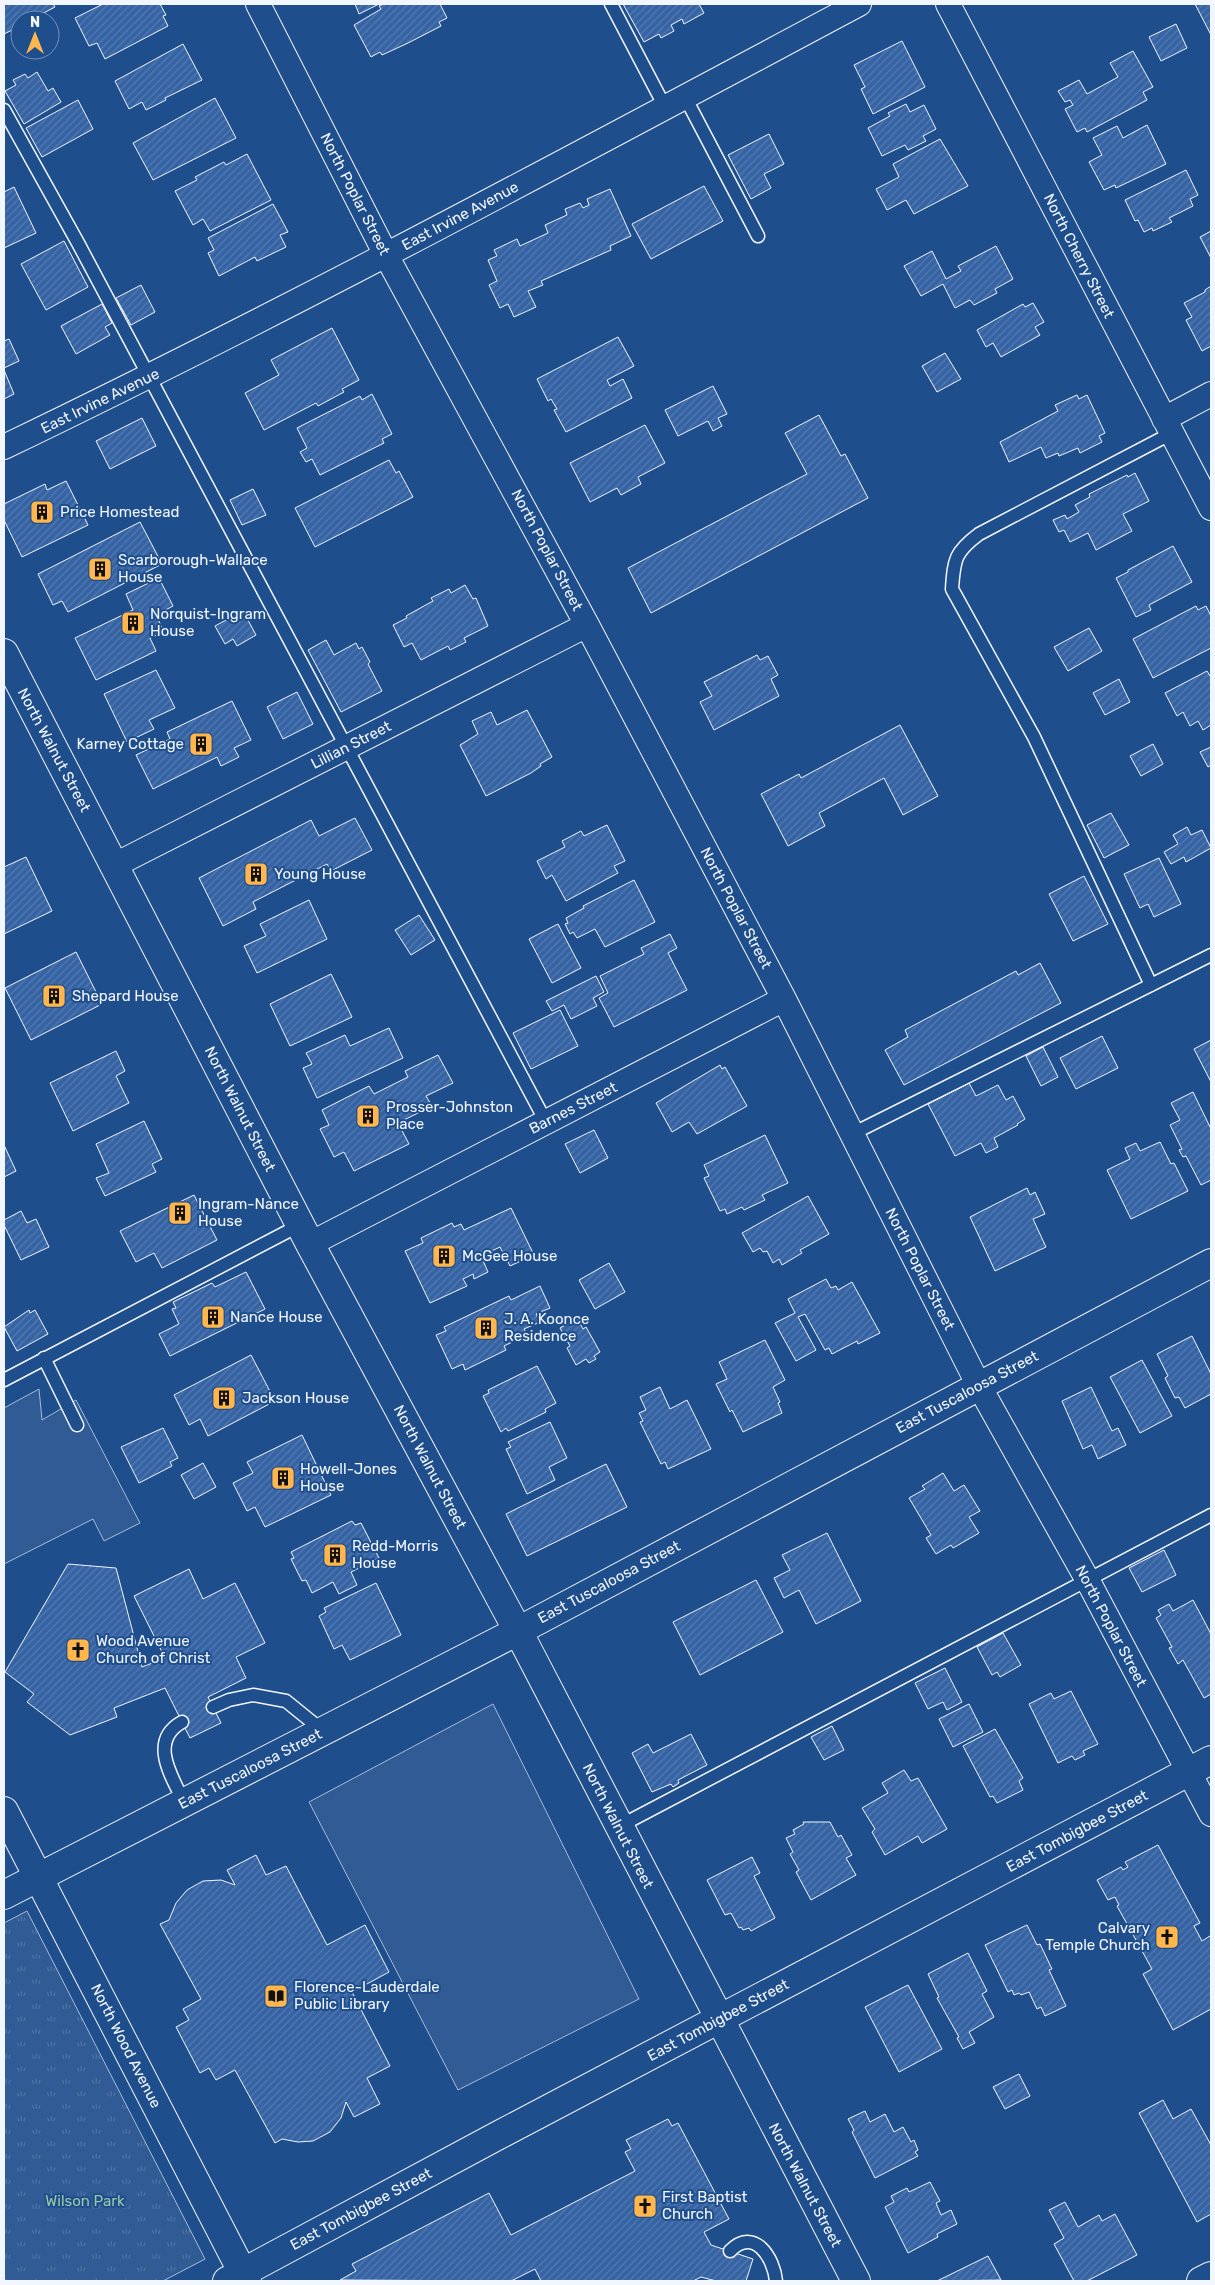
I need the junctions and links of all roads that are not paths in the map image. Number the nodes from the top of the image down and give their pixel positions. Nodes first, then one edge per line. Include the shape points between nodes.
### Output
1 (258, 4) edge
2 (611, 4) edge
3 (859, 4) edge
4 (948, 4) edge
5 (675, 102) junction
6 (4, 110) edge
7 (758, 236) dead end
8 (386, 255) junction
9 (149, 377) junction
10 (1211, 394) edge
11 (1168, 426) junction
12 (4, 447) edge
13 (1211, 508) edge
14 (587, 625) junction
15 (4, 653) edge
16 (347, 747) junction
17 (115, 865) junction
18 (1211, 955) edge
19 (1151, 985) junction
20 (784, 999) junction
21 (546, 1122) junction
22 (852, 1134) junction
23 (305, 1234) junction
24 (1211, 1263) edge
25 (44, 1358) junction
26 (4, 1380) edge
27 (979, 1386) junction
28 (77, 1425) dead end
29 (1211, 1514) edge
30 (1087, 1579) junction
31 (518, 1631) junction
32 (213, 1707) dead end
33 (182, 1722) dead end
34 (323, 1731) junction
35 (1200, 1766) edge
36 (184, 1802) junction
37 (4, 1811) edge
38 (1211, 1814) edge
39 (618, 1827) junction
40 (39, 1876) junction
41 (4, 1894) edge
42 (719, 2019) junction
43 (730, 2251) dead end
44 (1211, 2276) edge
45 (239, 2278) edge
46 (776, 2281) edge
47 (856, 2281) edge
48 (1201, 2281) edge

1 - 8 street, North Poplar Street
2 - 5 lane
3 - 5 street, East Irvine Avenue
4 - 11 street, North Cherry Street
5 - 7 lane
5 - 8 street, East Irvine Avenue
6 - 9 lane
8 - 9 street, East Irvine Avenue
8 - 14 street, North Poplar Street
9 - 12 street, East Irvine Avenue
9 - 16 lane
10 - 11 street
11 - 13 street, North Cherry Street
11 - 19 lane via 979,534 961,548 953,567 952,589 1034,737
14 - 16 street, Lillian Street
14 - 20 street, North Poplar Street
15 - 17 street, North Walnut Street
16 - 17 street, Lillian Street
16 - 21 lane
17 - 23 street, North Walnut Street
18 - 19 lane
19 - 22 lane
20 - 21 street, Barnes Street
20 - 22 street, North Poplar Street
21 - 23 street, Barnes Street
22 - 27 street, North Poplar Street
23 - 25 lane
23 - 31 street, North Walnut Street
24 - 27 street, East Tuscaloosa Street
25 - 26 lane
25 - 28 lane
27 - 30 street, North Poplar Street
27 - 31 street, East Tuscaloosa Street
29 - 30 lane
30 - 35 street, North Poplar Street
30 - 39 lane
31 - 34 street, East Tuscaloosa Street
31 - 39 street, North Walnut Street
32 - 34 lane via 253,1695 286,1701
33 - 36 lane via 167,1736 163,1749 165,1762
34 - 36 street, East Tuscaloosa Street
35 - 38 street, North Poplar Street
35 - 42 street, East Tombigbee Street
36 - 40 street, East Tuscaloosa Street
37 - 40 street, North Wood Avenue
39 - 42 street, North Walnut Street
40 - 41 street, East Tuscaloosa Street
40 - 45 street, North Wood Avenue
42 - 45 street, East Tombigbee Street
42 - 47 street, North Walnut Street
43 - 46 lane via 736,2244 748,2242 760,2246 770,2256
44 - 48 street

